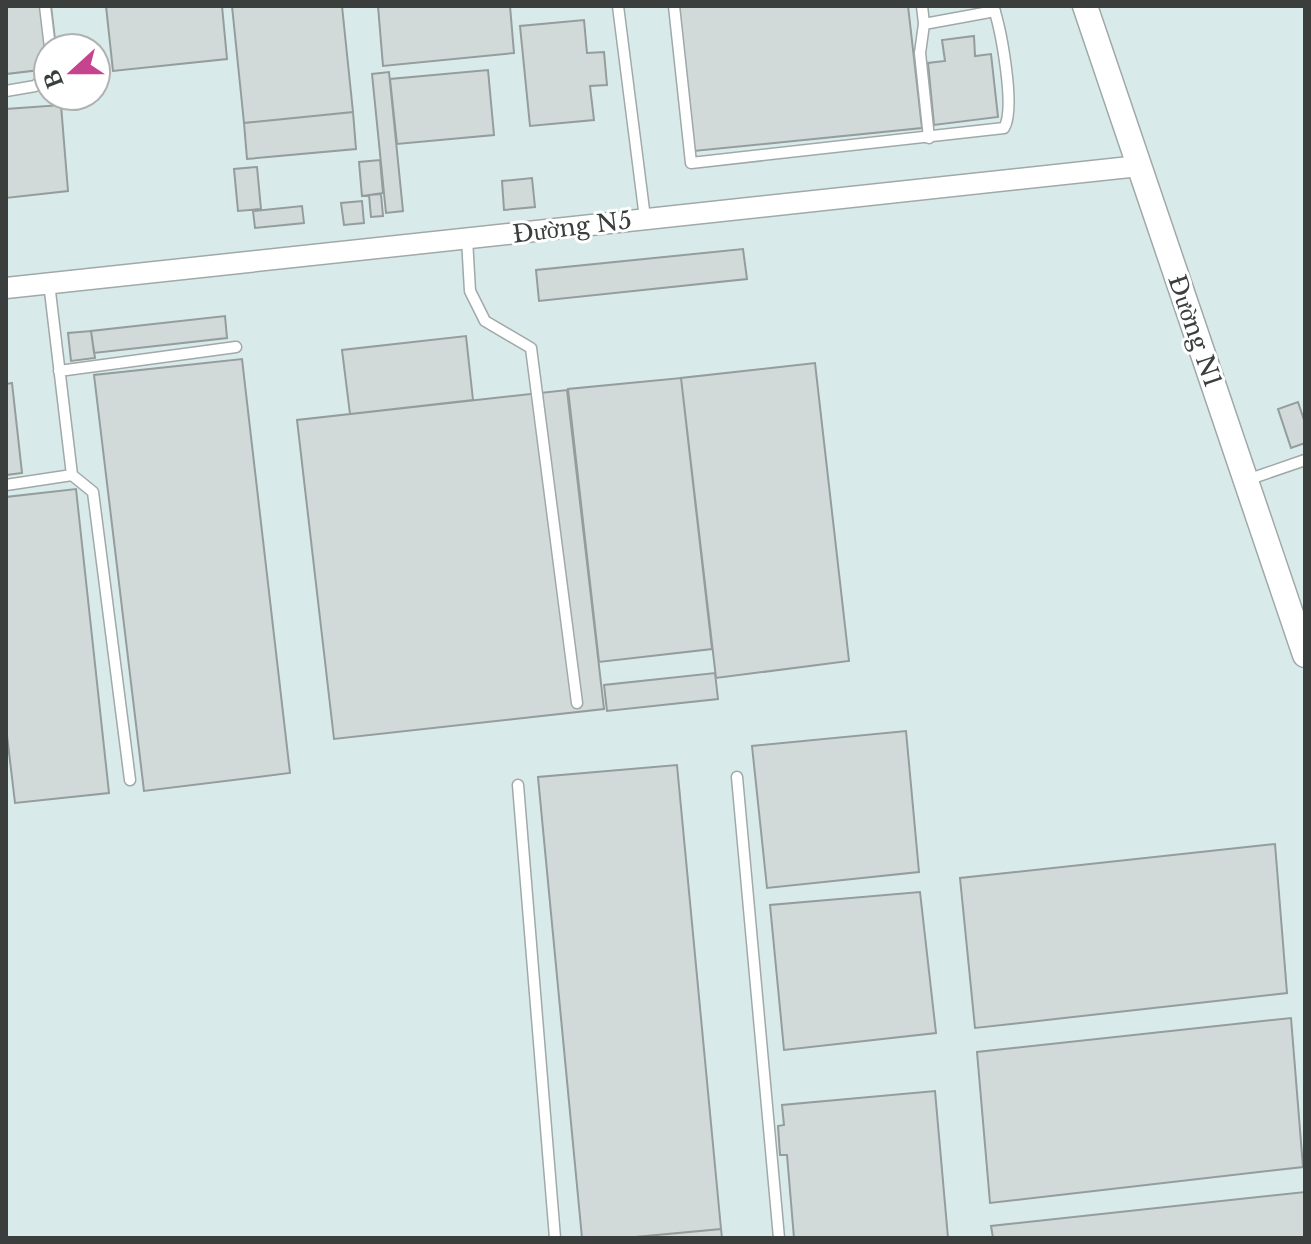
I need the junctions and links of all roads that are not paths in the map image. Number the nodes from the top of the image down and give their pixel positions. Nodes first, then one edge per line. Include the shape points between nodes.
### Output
1 (45, 6) edge
2 (618, 6) edge
3 (674, 6) edge
4 (922, 6) edge
5 (1085, 6) edge
6 (994, 8) edge
7 (924, 24) junction
8 (48, 32) edge
9 (32, 87) edge
10 (6, 91) edge
11 (929, 138) junction
12 (1139, 166) junction
13 (645, 218) junction
14 (467, 239) junction
15 (49, 283) junction
16 (6, 288) edge
17 (236, 347) dead end
18 (59, 371) junction
19 (1305, 460) edge
20 (72, 475) junction
21 (1246, 481) junction
22 (6, 485) edge
23 (1305, 655) edge
24 (577, 703) dead end
25 (737, 777) dead end
26 (130, 780) dead end
27 (518, 785) dead end
28 (555, 1238) edge
29 (779, 1238) edge

1 - 8 lane
2 - 13 lane
3 - 11 lane via 691,163
4 - 7 lane
5 - 12 street, Đường N1
6 - 7 lane
6 - 11 lane via 1002,43 1007,123 997,131
7 - 11 lane via 920,53
9 - 10 lane
12 - 13 street, Đường N5
12 - 21 street, Đường N1
13 - 14 street, Đường N5
14 - 15 street, Đường N5
14 - 24 lane via 470,291 485,321 531,348
15 - 16 street, Đường N5
15 - 18 lane
17 - 18 lane
18 - 20 lane
19 - 21 lane
20 - 22 lane
20 - 26 lane via 93,492
21 - 23 street, Đường N1
25 - 29 lane
27 - 28 lane

